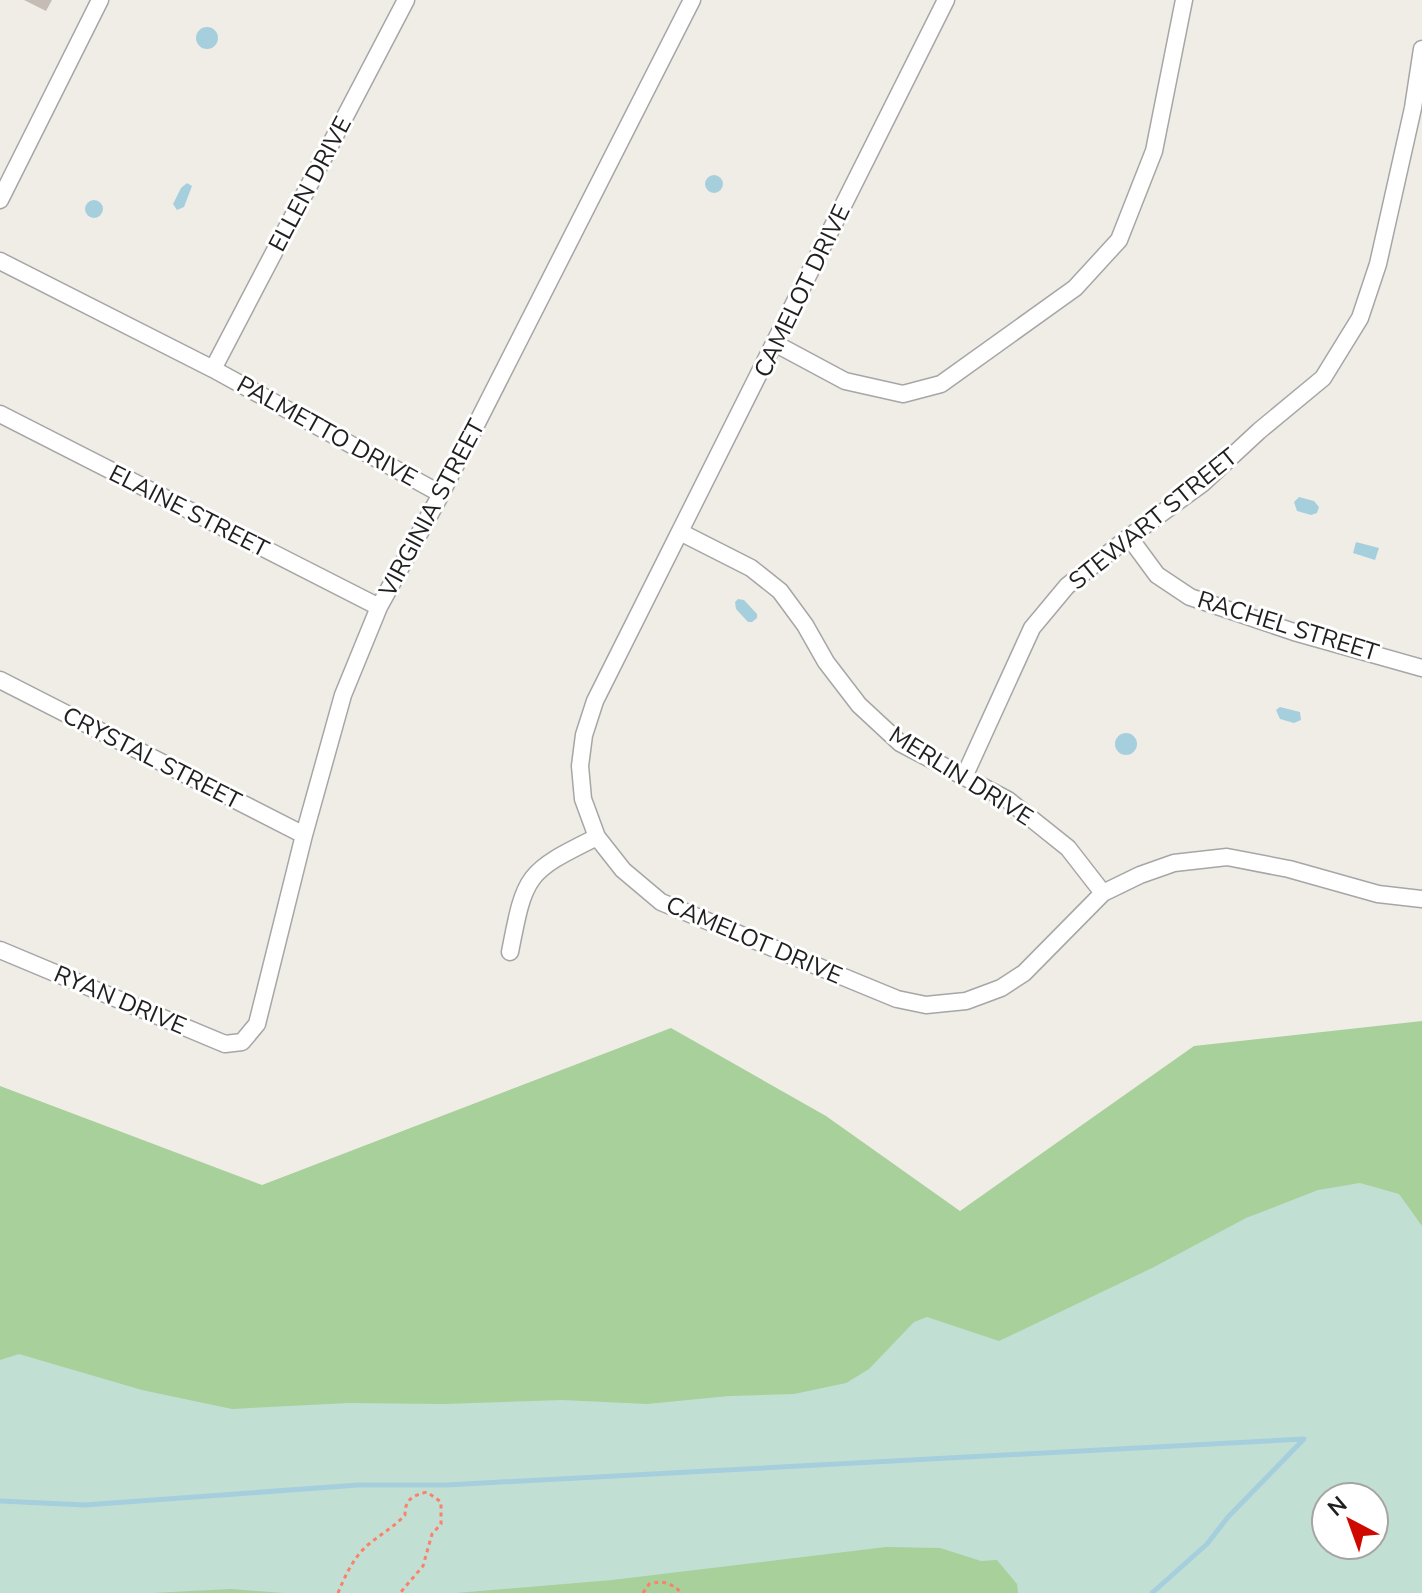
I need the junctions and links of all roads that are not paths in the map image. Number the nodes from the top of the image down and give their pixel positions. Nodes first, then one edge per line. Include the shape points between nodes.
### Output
1 (100, 0) edge
2 (406, 0) edge
3 (692, 0) edge
4 (946, 0) edge
5 (1184, 0) edge
6 (1422, 49) edge
7 (0, 200) edge
8 (0, 261) edge
9 (776, 344) junction
10 (213, 369) junction
11 (0, 414) edge
12 (441, 494) junction
13 (682, 533) junction
14 (1129, 537) junction
15 (379, 607) junction
16 (1422, 668) edge
17 (0, 680) edge
18 (964, 777) junction
19 (304, 835) junction
20 (597, 837) junction
21 (1103, 893) junction
22 (1422, 899) edge
23 (0, 950) edge
24 (510, 952) dead end
25 (242, 1042) joint

1 - 7 street
2 - 10 street, ELLEN DRIVE
3 - 12 street, VIRGINIA STREET
4 - 9 street, CAMELOT DRIVE
5 - 9 street via 1154,151 1119,240 1075,288 941,384 903,394 845,381
6 - 14 street, STEWART STREET via 1382,248 1360,318 1323,378 1203,483
8 - 10 street, PALMETTO DRIVE
9 - 13 street, CAMELOT DRIVE
10 - 12 street, PALMETTO DRIVE
11 - 15 street, ELAINE STREET
12 - 15 street, VIRGINIA STREET
13 - 18 street, MERLIN DRIVE via 751,568 780,591 859,705 900,743
13 - 20 street, CAMELOT DRIVE via 595,701 584,735 583,799
14 - 16 street, RACHEL STREET via 1157,575 1190,597
14 - 18 street, STEWART STREET via 1067,586 1032,628
15 - 19 street, VIRGINIA STREET via 343,695
17 - 19 street, CRYSTAL STREET
18 - 21 street, MERLIN DRIVE via 1008,800 1068,848
19 - 25 street, VIRGINIA STREET via 257,1024
20 - 21 street, CAMELOT DRIVE via 623,870 661,902 897,999 926,1005 966,1001 1001,988 1024,973
20 - 24 street via 551,860 530,878 519,903
21 - 22 street, CAMELOT DRIVE via 1174,863 1227,857 1378,894
23 - 25 street, RYAN DRIVE via 225,1044

